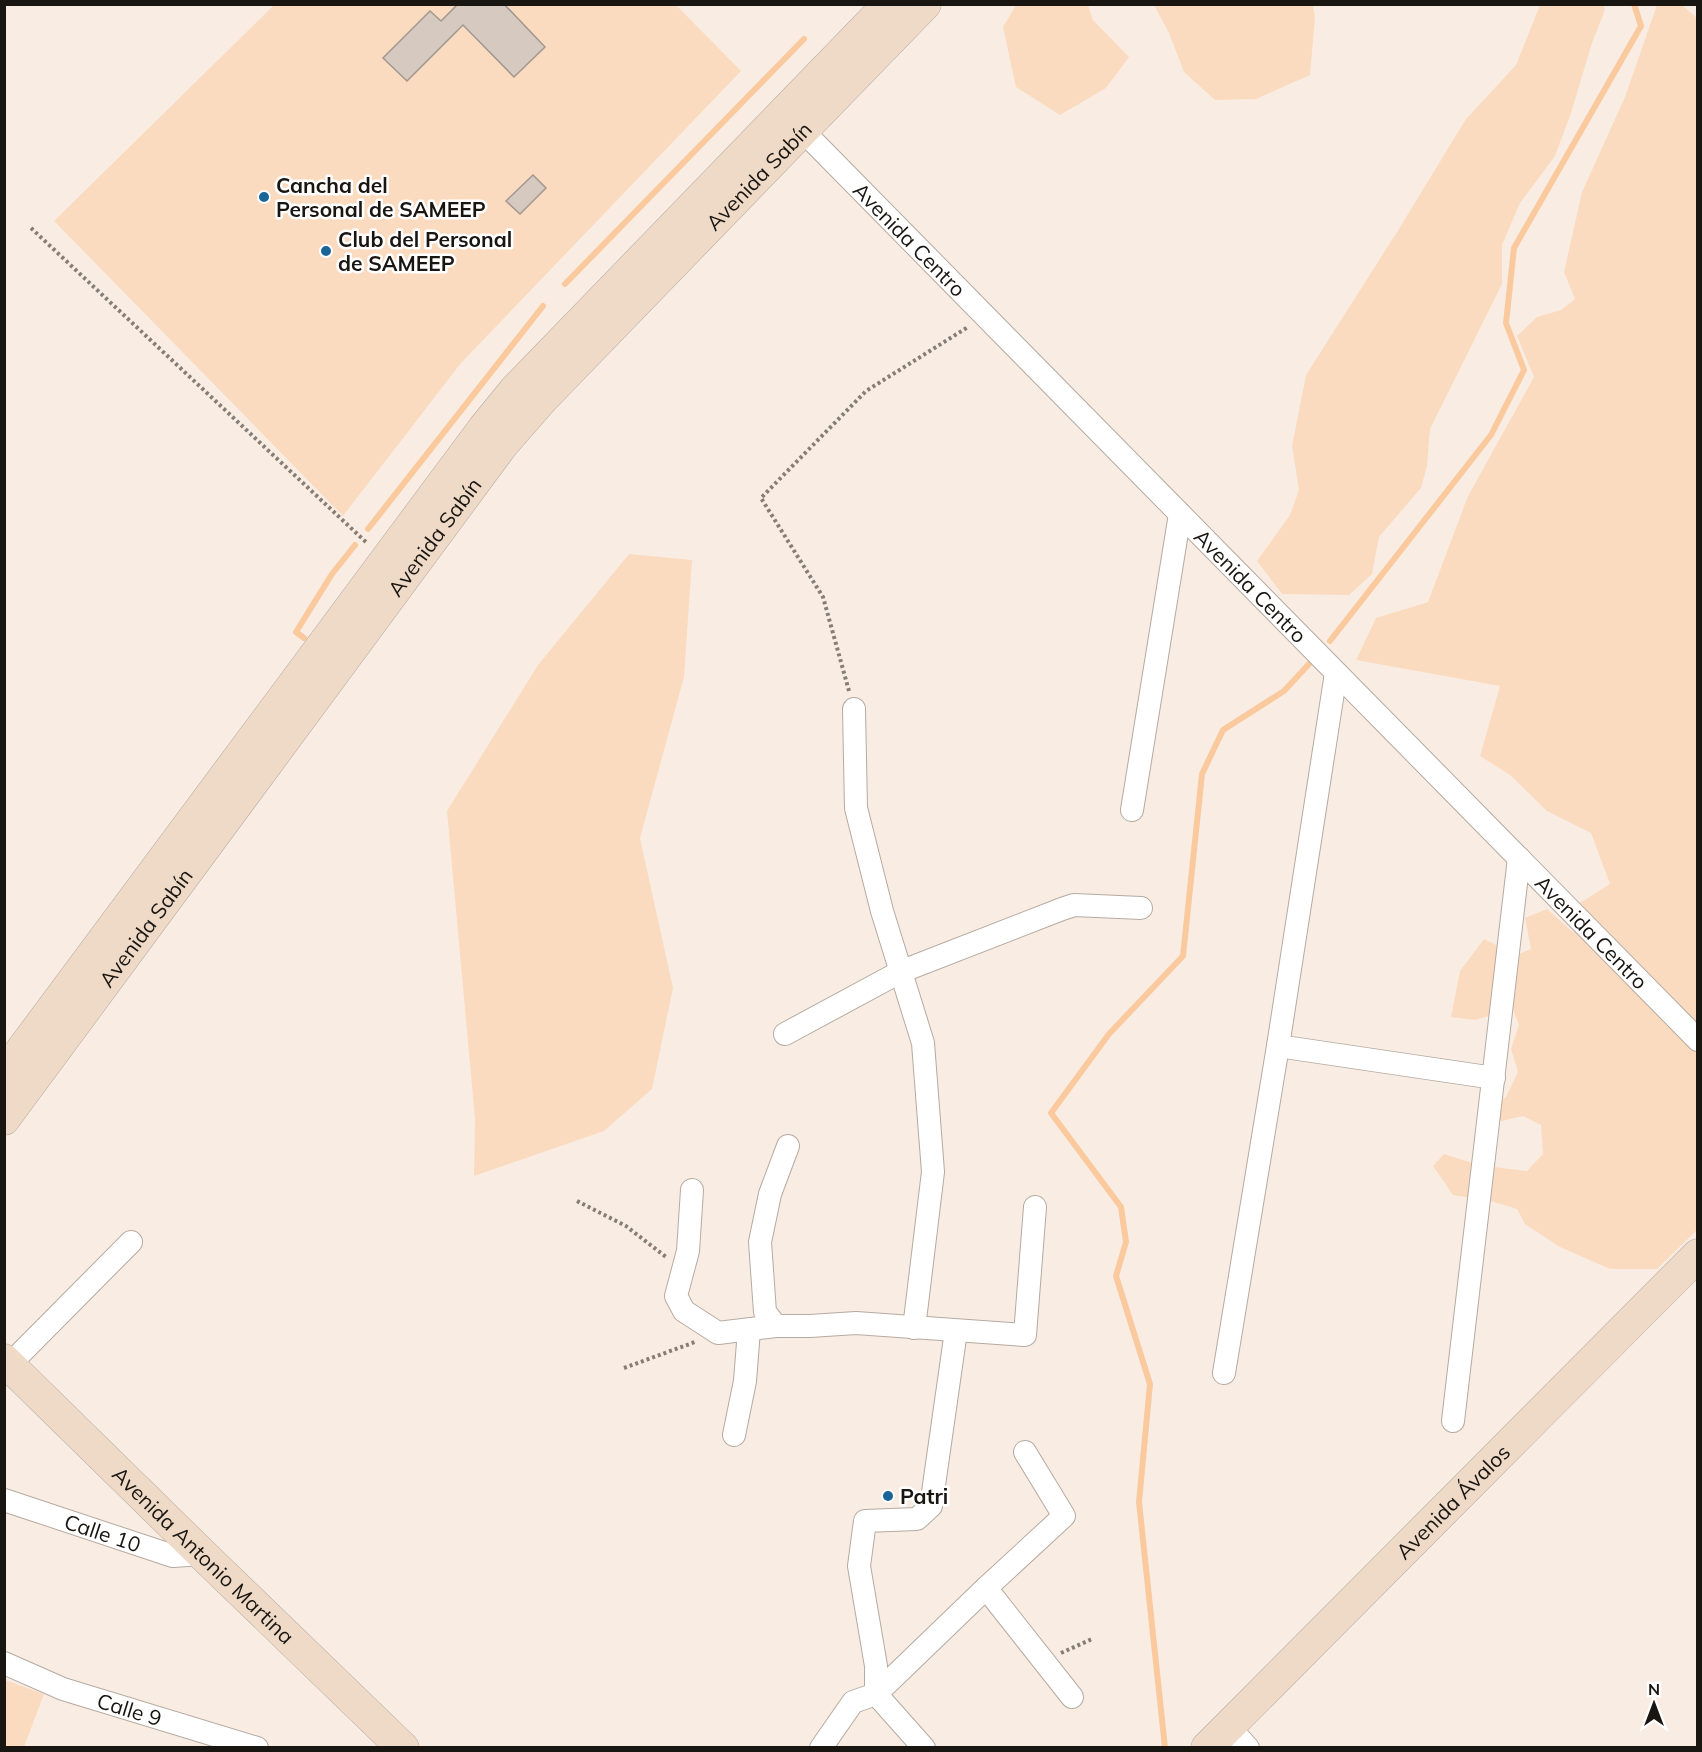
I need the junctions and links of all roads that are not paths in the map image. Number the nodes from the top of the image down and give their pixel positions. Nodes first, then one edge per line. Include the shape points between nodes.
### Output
1 (889, 4) edge
2 (925, 4) edge
3 (803, 131) junction
4 (1180, 514) junction
5 (1336, 673) junction
6 (854, 709) road end
7 (1132, 810) dead end
8 (1519, 858) junction
9 (1141, 908) dead end
10 (900, 972) junction
11 (785, 1034) dead end
12 (1698, 1040) edge
13 (1278, 1046) junction
14 (4, 1074) edge
15 (1494, 1078) junction
16 (4, 1119) edge
17 (788, 1146) dead end
18 (692, 1190) dead end
19 (1035, 1207) dead end
20 (131, 1242) dead end
21 (1698, 1256) edge
22 (776, 1326) junction
23 (914, 1328) junction
24 (748, 1330) junction
25 (956, 1331) junction
26 (7, 1363) edge
27 (1224, 1373) dead end
28 (1454, 1421) dead end
29 (734, 1435) dead end
30 (1025, 1452) dead end
31 (4, 1500) edge
32 (202, 1554) junction
33 (986, 1588) junction
34 (4, 1663) edge
35 (876, 1694) junction
36 (1071, 1697) dead end
37 (1228, 1741) edge
38 (388, 1742) edge
39 (256, 1748) edge
40 (821, 1748) edge
41 (924, 1748) edge

1 - 14 main road, Avenida Sabín via 515,390
2 - 3 main road, Avenida Sabín
3 - 4 street, Avenida Centro
3 - 16 main road, Avenida Sabín via 502,445
4 - 5 street, Avenida Centro
4 - 7 street
5 - 8 street, Avenida Centro
5 - 13 street
6 - 10 street via 856,808
8 - 12 street, Avenida Centro
8 - 15 street
9 - 10 street via 1074,905
10 - 11 street
10 - 23 street via 923,1043 933,1172
13 - 15 street
13 - 27 street
15 - 28 street
17 - 22 street via 770,1194 760,1242 765,1312
18 - 24 street via 688,1251 676,1296 684,1311 718,1333
19 - 25 street via 1025,1335
20 - 26 street
21 - 37 main road, Avenida Ávalos
22 - 23 street via 856,1323
22 - 24 street
23 - 25 street
24 - 29 street via 745,1381
25 - 35 street via 931,1506 917,1520 865,1521 859,1566 876,1666
26 - 32 main road, Avenida Antonio Martina
30 - 33 street via 1064,1516
31 - 32 street, Calle 10 via 173,1556
32 - 38 main road, Avenida Antonio Martina
33 - 35 street
33 - 36 street
34 - 39 street, Calle 9 via 63,1689
35 - 40 street via 853,1702
35 - 41 street

